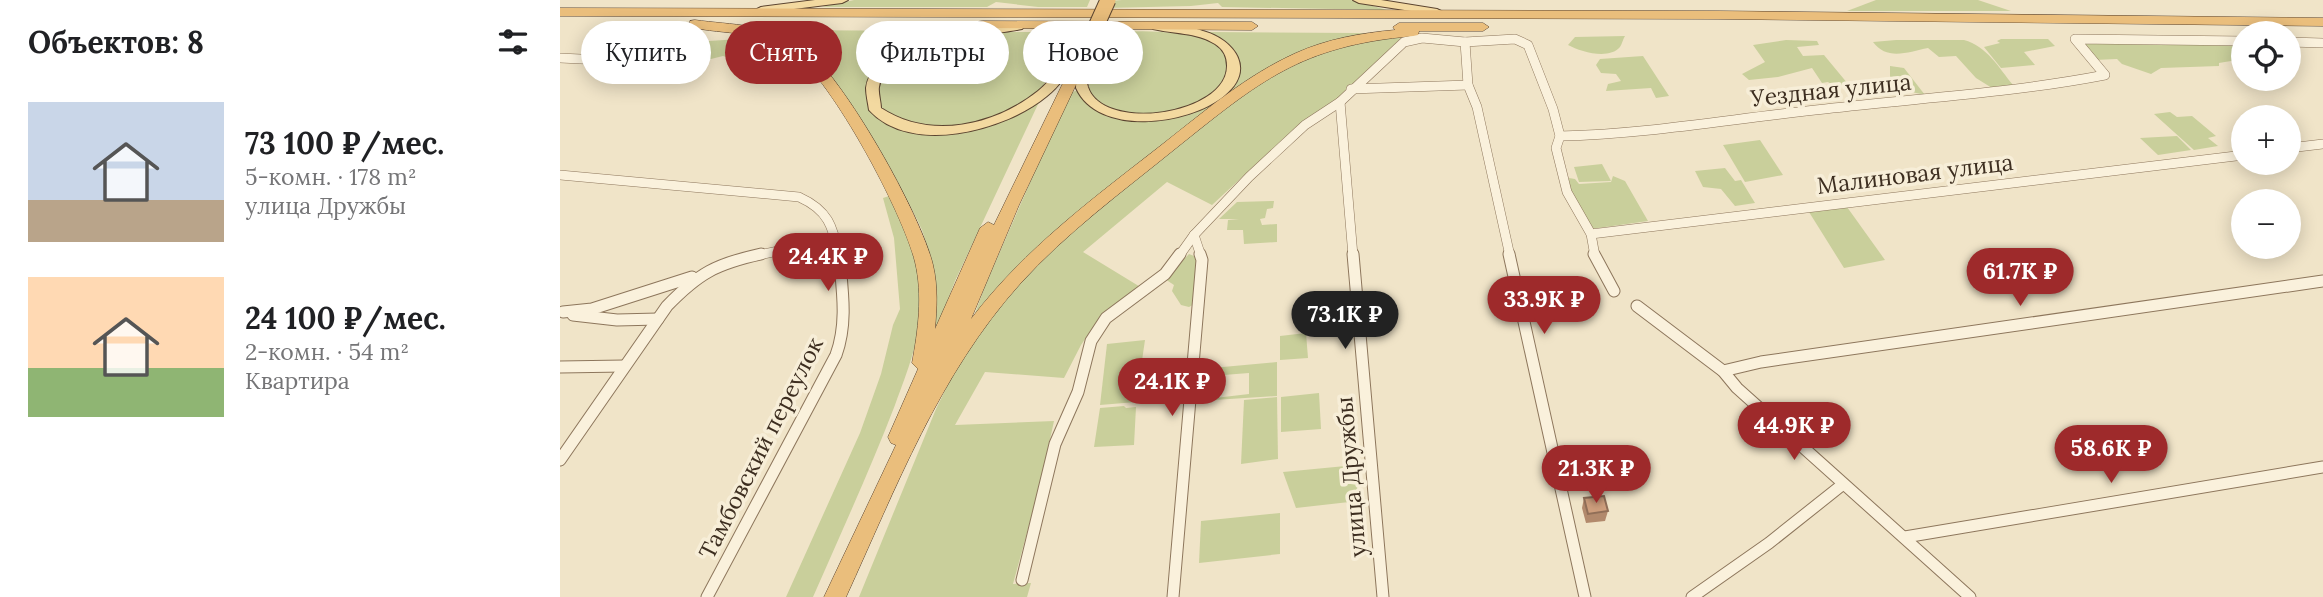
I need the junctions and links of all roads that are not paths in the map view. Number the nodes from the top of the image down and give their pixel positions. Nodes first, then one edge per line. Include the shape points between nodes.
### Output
1 (842, 0) edge
2 (982, 0) edge
3 (1099, 0) edge
4 (1108, 0) edge
5 (1233, 0) edge
6 (1359, 0) edge
7 (560, 12) edge
8 (729, 12) junction
9 (1034, 19) junction
10 (1154, 20) junction
11 (1091, 21) edge
12 (1096, 21) edge
13 (560, 22) edge
14 (581, 22) edge
15 (1459, 22) junction
16 (2323, 22) edge
17 (711, 24) edge
18 (711, 27) edge
19 (2323, 32) edge
20 (2231, 41) edge
21 (1465, 42) junction
22 (2301, 42) edge
23 (2323, 43) edge
24 (560, 58) edge
25 (581, 59) edge
26 (1052, 84) edge
27 (1065, 84) edge
28 (1082, 84) edge
29 (1468, 85) junction
30 (1351, 89) junction
31 (1340, 102) junction
32 (1560, 136) junction
33 (2323, 144) edge
34 (2301, 147) edge
35 (2231, 157) edge
36 (560, 175) edge
37 (1591, 234) junction
38 (1194, 235) junction
39 (835, 239) junction
40 (702, 274) junction
41 (2323, 281) edge
42 (1614, 291) dead end
43 (1637, 306) dead end
44 (561, 312) edge
45 (658, 319) junction
46 (624, 366) junction
47 (560, 367) edge
48 (1723, 370) junction
49 (920, 398) junction
50 (560, 460) edge
51 (2323, 467) edge
52 (1842, 485) junction
53 (1905, 537) junction
54 (1022, 580) dead end
55 (707, 597) edge
56 (835, 597) edge
57 (1173, 597) edge
58 (1382, 597) edge
59 (1585, 597) edge
60 (1692, 597) edge
61 (1970, 597) edge

1 - 8 main road
2 - 9 highway
3 - 11 highway
4 - 12 highway, bridge
5 - 10 highway
6 - 15 main road
7 - 8 highway
8 - 9 highway
9 - 10 highway
9 - 17 highway
9 - 26 main road via 956,33 914,47 886,66 876,79 871,95 875,110 896,125 949,130 1015,111
10 - 15 highway
10 - 28 main road via 1222,43 1234,61 1230,82 1189,110 1153,117 1119,115 1100,108 1083,92
13 - 14 highway
15 - 16 highway via 1828,16
15 - 19 highway
15 - 49 highway via 1341,42 1303,55 1251,84 1037,256 979,320
18 - 49 highway via 779,40 808,57 834,89 906,215 924,261 928,298
20 - 32 street, Уездная улица via 2075,39 2105,75 2066,85 1832,107 1645,131
21 - 29 street
21 - 30 street via 1411,39
21 - 32 street via 1514,39 1525,43 1547,87
22 - 23 street
24 - 25 street
27 - 49 highway
29 - 30 street
29 - 59 street via 1508,242
30 - 31 street
31 - 38 street via 1283,145
31 - 58 street, улица Дружбы
32 - 37 street via 1556,148 1567,192
33 - 34 street
35 - 37 street, Малиновая улица
36 - 39 street, Тамбовский переулок via 799,197 826,214
37 - 42 street via 1593,252
38 - 54 street via 1165,274 1115,309 1091,341 1078,392 1050,460
38 - 57 street via 1202,260
39 - 40 street via 739,260
39 - 55 street, Тамбовский переулок via 843,281 843,335 836,355
40 - 44 street via 592,309
40 - 45 street
41 - 48 street
43 - 48 street
44 - 45 street via 591,318
45 - 46 street
46 - 47 street
46 - 50 street
48 - 52 street
49 - 56 highway
51 - 53 street
52 - 53 street
52 - 60 street
53 - 61 street

